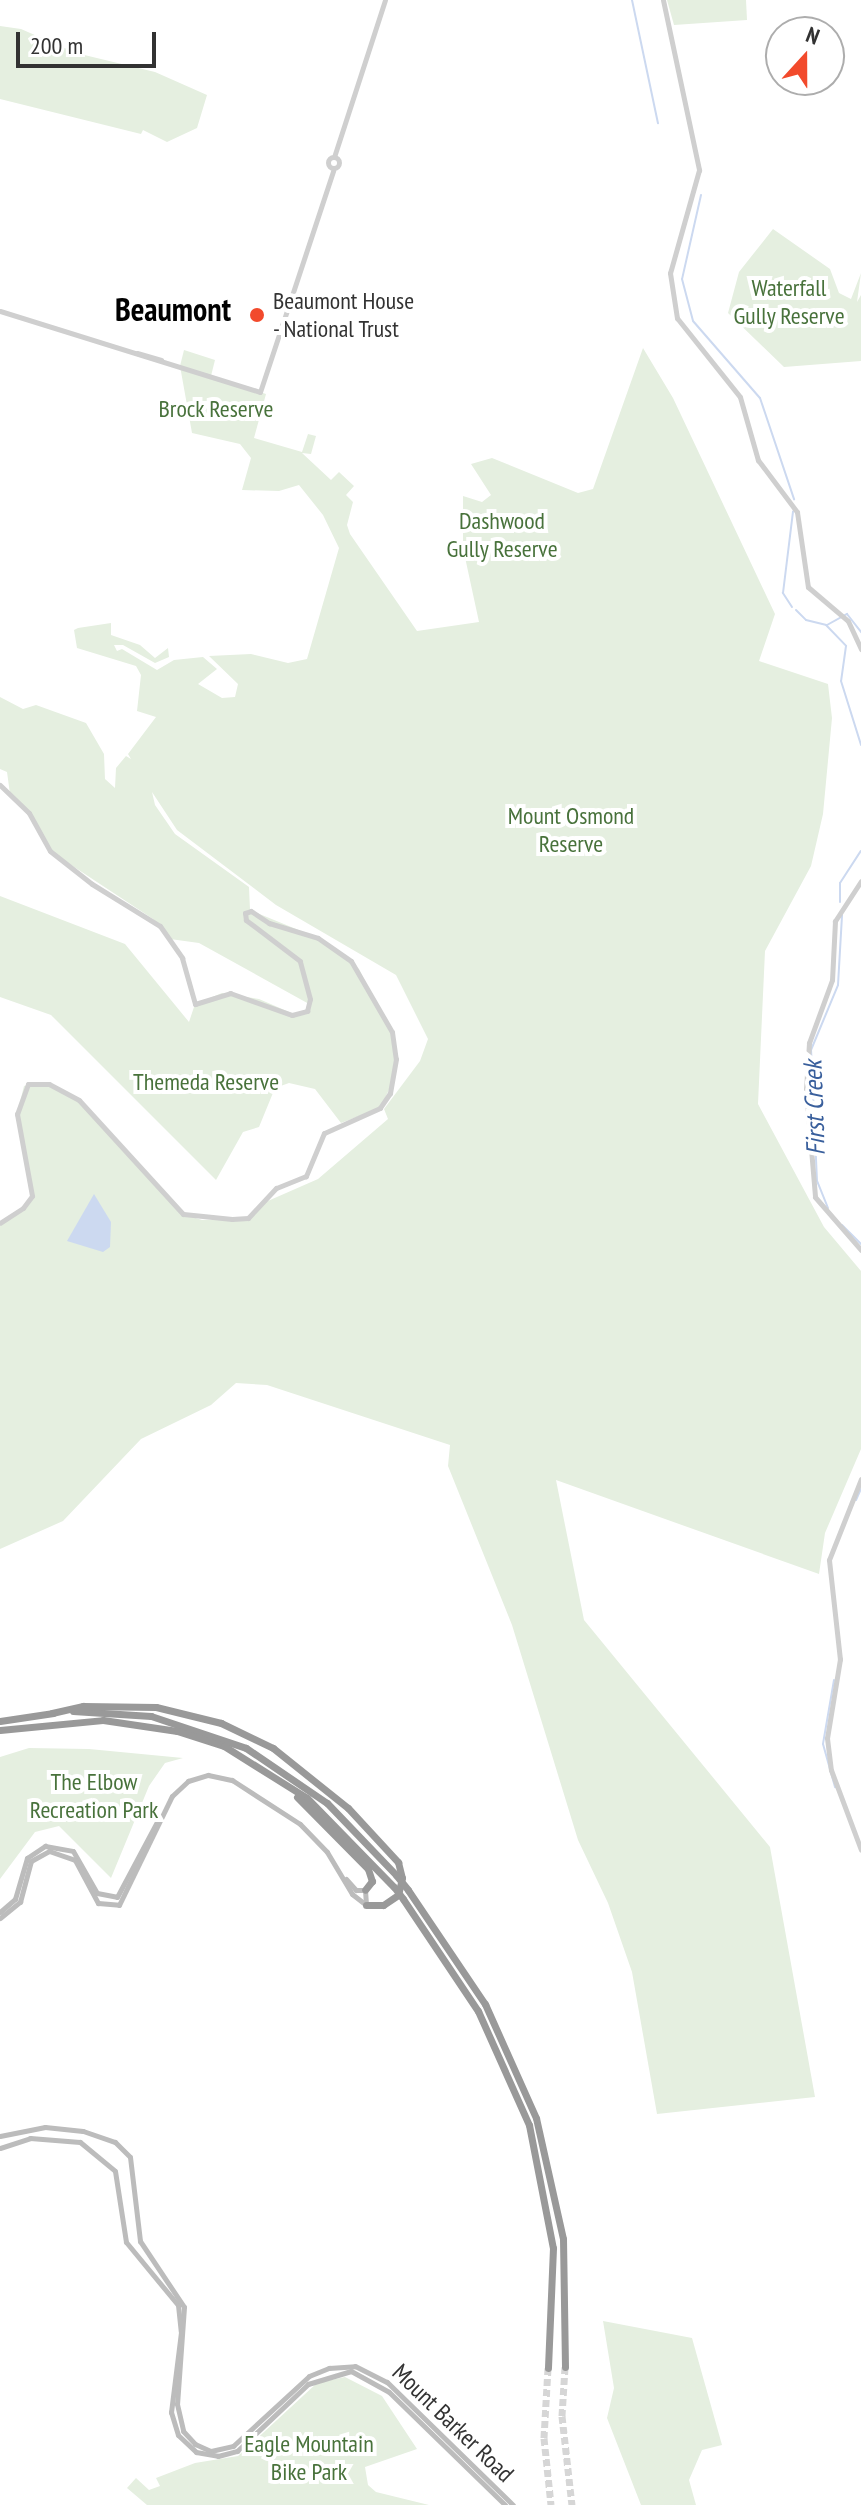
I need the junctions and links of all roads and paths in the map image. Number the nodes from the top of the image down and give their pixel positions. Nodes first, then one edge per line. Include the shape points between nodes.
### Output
1 (385, 0) edge
2 (663, 0) edge
3 (0, 311) edge
4 (265, 378) junction
5 (239, 385) junction
6 (861, 649) edge
7 (0, 785) edge
8 (861, 881) edge
9 (0, 1223) edge
10 (861, 1250) edge
11 (861, 1479) edge
12 (52, 1713) junction
13 (0, 1721) edge
14 (0, 1730) edge
15 (224, 1746) junction
16 (861, 1850) edge
17 (365, 1890) junction
18 (366, 1905) junction
19 (0, 1915) edge
20 (0, 2136) edge
21 (0, 2148) edge
22 (565, 2367) tunnel mouth
23 (548, 2368) tunnel mouth
24 (505, 2505) edge
25 (513, 2505) edge

1 - 4 street
2 - 6 street via 698,152 692,196 670,273 677,318 740,397 758,460 797,512 808,587 842,616
3 - 5 street
4 - 5 street via 257,386
4 - 5 street via 260,392
7 - 9 street via 29,813 50,851 160,926 182,958 195,1004 230,993 292,1015 307,1011 310,999 300,961 255,928 245,917 247,911 318,938 351,961 395,1042 393,1082 376,1111 324,1133 309,1173 270,1193 253,1215 202,1220 173,1206 105,1123 79,1100 49,1084 32,1082 22,1090 17,1114 32,1196
8 - 10 street via 835,921 832,980 809,1043 806,1089 815,1197
11 - 16 street via 829,1560 840,1659 827,1738 831,1770
12 - 13 highway
12 - 18 highway via 83,1706 156,1707 221,1723 268,1745 313,1776 398,1862 402,1880 395,1898 380,1906
12 - 22 highway, bridge via 151,1716 246,1748 327,1803 408,1890 485,2004 536,2118 563,2239
14 - 15 highway via 103,1720 177,1731
15 - 17 highway via 298,1797 332,1828 370,1872 371,1884
15 - 23 highway, bridge via 307,1798 394,1887 478,2011 512,2078 533,2137 553,2248
17 - 18 main road
17 - 19 main road via 352,1886 323,1844 292,1815 233,1778 208,1772 190,1777 170,1794 117,1897 97,1893 73,1851 45,1846 27,1858 15,1899
18 - 19 main road via 353,1896 327,1852 300,1824 232,1780 208,1775 188,1781 172,1796 119,1905 98,1903 75,1860 49,1851 31,1861 20,1902
20 - 25 main road, Mount Barker Road via 45,2127 97,2134 126,2152 136,2180 140,2241 184,2307 177,2404 188,2438 211,2451 233,2446 309,2376 355,2366 387,2382
21 - 24 main road, Mount Barker Road via 30,2138 80,2142 102,2155 115,2171 126,2242 178,2305 181,2332 171,2412 178,2435 196,2452 218,2456 237,2451 308,2384 351,2371 389,2392

